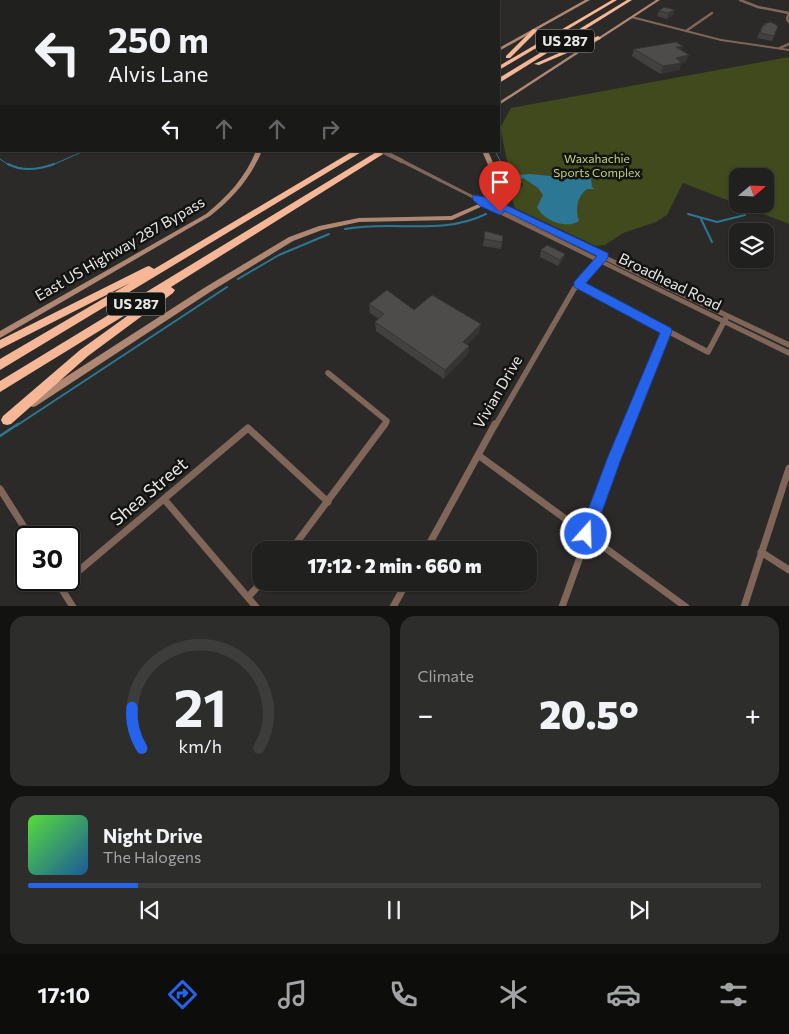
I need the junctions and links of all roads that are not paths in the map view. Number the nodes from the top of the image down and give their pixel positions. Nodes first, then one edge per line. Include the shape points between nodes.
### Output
1 (586, 0) edge
2 (615, 0) edge
3 (630, 0) edge
4 (658, 0) edge
5 (740, 0) edge
6 (712, 13) dead end
7 (789, 13) edge
8 (632, 17) junction
9 (789, 22) edge
10 (535, 30) junction
11 (686, 31) junction
12 (598, 38) junction
13 (789, 44) edge
14 (780, 48) junction
15 (500, 49) edge
16 (789, 50) edge
17 (500, 63) edge
18 (500, 67) edge
19 (500, 82) edge
20 (500, 82) edge
21 (500, 103) edge
22 (259, 152) edge
23 (357, 152) edge
24 (381, 152) edge
25 (385, 152) edge
26 (485, 152) edge
27 (486, 202) junction
28 (273, 220) junction
29 (211, 240) junction
30 (604, 255) junction
31 (599, 260) junction
32 (578, 284) junction
33 (728, 315) junction
34 (724, 322) junction
35 (666, 331) junction
36 (0, 335) edge
37 (789, 344) edge
38 (0, 345) edge
39 (789, 354) edge
40 (0, 365) edge
41 (328, 373) dead end
42 (0, 387) edge
43 (3, 422) edge
44 (478, 455) junction
45 (789, 472) edge
46 (0, 489) edge
47 (164, 499) junction
48 (328, 502) junction
49 (23, 526) edge
50 (586, 534) junction
51 (298, 541) edge
52 (431, 541) edge
53 (761, 552) junction
54 (80, 569) edge
55 (789, 570) edge
56 (63, 591) edge
57 (254, 591) edge
58 (402, 591) edge
59 (248, 597) junction
60 (73, 606) edge
61 (256, 606) edge
62 (393, 606) edge
63 (562, 606) edge
64 (686, 606) edge
65 (744, 606) edge

1 - 10 main road
2 - 18 highway, US 287
3 - 19 highway, US 287
4 - 8 main road
5 - 7 street
6 - 11 street
7 - 9 street
8 - 11 street
8 - 12 main road
10 - 15 main road
10 - 17 highway
11 - 14 street via 721,40
12 - 20 highway
12 - 21 main road
13 - 14 street
14 - 16 street
22 - 36 main road, East US Highway 287 Bypass via 252,170 236,192 208,215
23 - 29 highway, US 287
24 - 28 highway, US 287
25 - 27 street, Broadhead Road, bridge
26 - 27 main road via 498,181
27 - 30 street, Broadhead Road
27 - 31 street, Broadhead Road
27 - 43 main road via 452,218 359,220 290,239
28 - 42 highway, US 287
28 - 43 highway via 84,353
29 - 38 highway via 187,248
29 - 40 highway, US 287
30 - 31 street, Vivian Drive
30 - 33 street, Broadhead Road
31 - 32 street, Vivian Drive
31 - 34 street, Broadhead Road
32 - 35 street
32 - 44 street, Vivian Drive
33 - 34 street
33 - 37 street, Broadhead Road
34 - 35 street via 708,352
34 - 39 street, Broadhead Road
35 - 50 street
41 - 48 street via 387,422
44 - 50 street
44 - 52 street, Vivian Drive
45 - 53 street
46 - 49 street
47 - 48 street, Shea Street via 248,428
47 - 54 street, Shea Street
47 - 59 street
48 - 51 street
50 - 63 street
50 - 64 street
53 - 55 street
53 - 65 street
56 - 60 street
57 - 59 street
58 - 62 street
59 - 61 street

